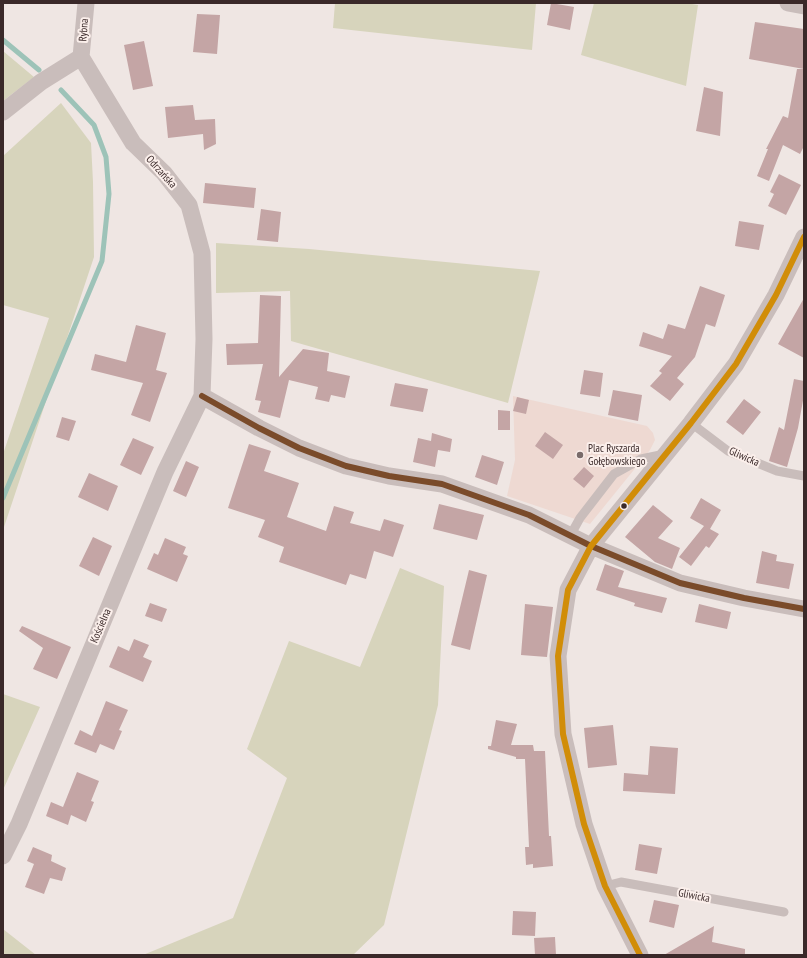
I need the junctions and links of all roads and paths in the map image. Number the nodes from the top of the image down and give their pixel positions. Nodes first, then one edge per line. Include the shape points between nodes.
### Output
1 (86, 3) edge
2 (788, 3) edge
3 (804, 6) edge
4 (81, 57) junction
5 (3, 112) edge
6 (804, 238) edge
7 (202, 396) junction
8 (691, 423) junction
9 (667, 454) junction
10 (804, 476) edge
11 (570, 536) junction
12 (591, 546) junction
13 (804, 609) edge
14 (3, 856) edge
15 (605, 886) junction
16 (784, 912) dead end
17 (640, 955) edge

1 - 4 street, Rybna
2 - 3 street
4 - 5 street via 41,82
4 - 7 street, Odrzańska via 133,143 164,173 189,205 202,254
6 - 8 street via 776,296 736,364
7 - 11 street via 293,445 346,466 442,484 529,515
7 - 14 street, Kościelna via 165,472 22,817
8 - 9 street
8 - 10 lane, Gliwicka via 728,451 777,471
9 - 11 lane via 641,459 614,474 580,518
9 - 12 street
11 - 12 street
12 - 13 street via 680,582 744,598
12 - 15 street via 568,590 558,656 563,734 584,824
15 - 16 lane, Gliwicka via 622,882
15 - 17 street

